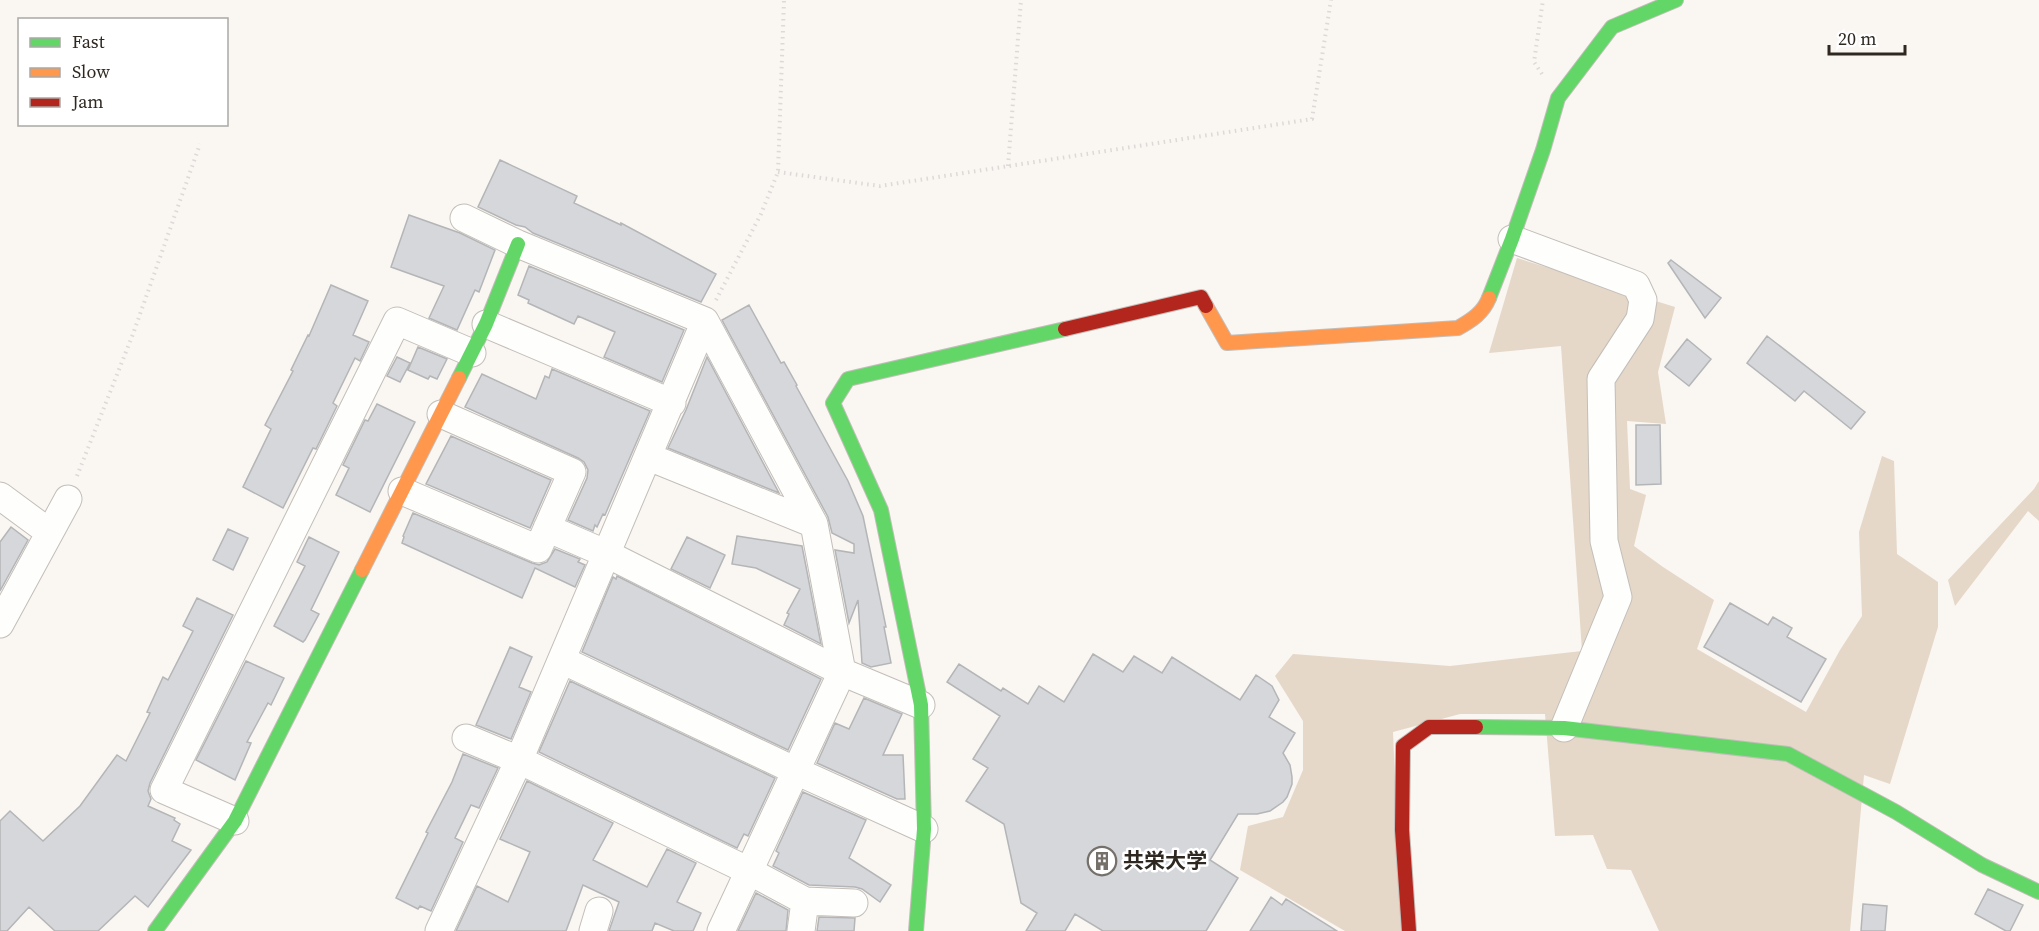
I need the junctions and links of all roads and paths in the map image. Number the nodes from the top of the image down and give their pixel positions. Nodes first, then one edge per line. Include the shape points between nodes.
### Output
1 (784, 0) edge
2 (1020, 0) edge
3 (1331, 0) edge
4 (1543, 0) edge
5 (1676, 0) edge
6 (1558, 98) junction
7 (200, 144) dead end
8 (1008, 166) junction
9 (778, 172) junction
10 (464, 218) dead end
11 (1512, 239) junction
12 (518, 244) junction
13 (705, 321) junction
14 (486, 324) junction
15 (471, 353) junction
16 (672, 403) junction
17 (441, 414) junction
18 (648, 457) junction
19 (402, 491) junction
20 (0, 496) edge
21 (68, 499) joint
22 (813, 524) junction
23 (547, 528) junction
24 (49, 532) junction
25 (607, 554) junction
26 (0, 624) edge
27 (562, 660) junction
28 (842, 672) junction
29 (921, 705) junction
30 (1564, 728) junction
31 (466, 738) dead end
32 (519, 760) junction
33 (796, 771) junction
34 (235, 821) junction
35 (924, 829) junction
36 (749, 871) junction
37 (2039, 892) edge
38 (805, 901) junction
39 (854, 903) dead end
40 (155, 931) edge
41 (439, 931) edge
42 (721, 931) edge
43 (801, 931) edge
44 (915, 931) edge
45 (1409, 931) edge

1 - 9 path
2 - 8 path
3 - 8 path via 1312,119
4 - 6 path via 1534,62
5 - 6 street via 1612,27
6 - 11 street
7 - 21 path via 133,334
8 - 9 path via 879,186
9 - 13 path via 761,214
10 - 12 street
11 - 29 street via 1485,308 1458,328 1227,342 1201,297 848,379 833,403 880,510
11 - 30 street via 1636,285 1643,300 1640,319 1601,379 1604,541 1618,597
12 - 13 street
12 - 14 street
13 - 16 street
13 - 22 street
14 - 15 street
14 - 16 street
15 - 17 street
15 - 34 street via 397,321 164,790
16 - 18 street
17 - 19 street
17 - 23 street via 572,471
18 - 22 street
18 - 25 street
19 - 23 street via 537,549
19 - 34 street
20 - 24 street
21 - 24 street
22 - 28 street
23 - 25 street
24 - 26 street
25 - 27 street
25 - 28 street
27 - 32 street
27 - 33 street
28 - 29 street
28 - 33 street
29 - 35 street
30 - 37 street via 1788,754 1896,812 1982,865
30 - 45 street via 1429,728 1403,746 1402,830
31 - 32 street
32 - 36 street
32 - 41 street
33 - 35 street
33 - 36 street
34 - 40 street
35 - 44 street
36 - 38 street
36 - 42 street
38 - 39 street
38 - 43 street

